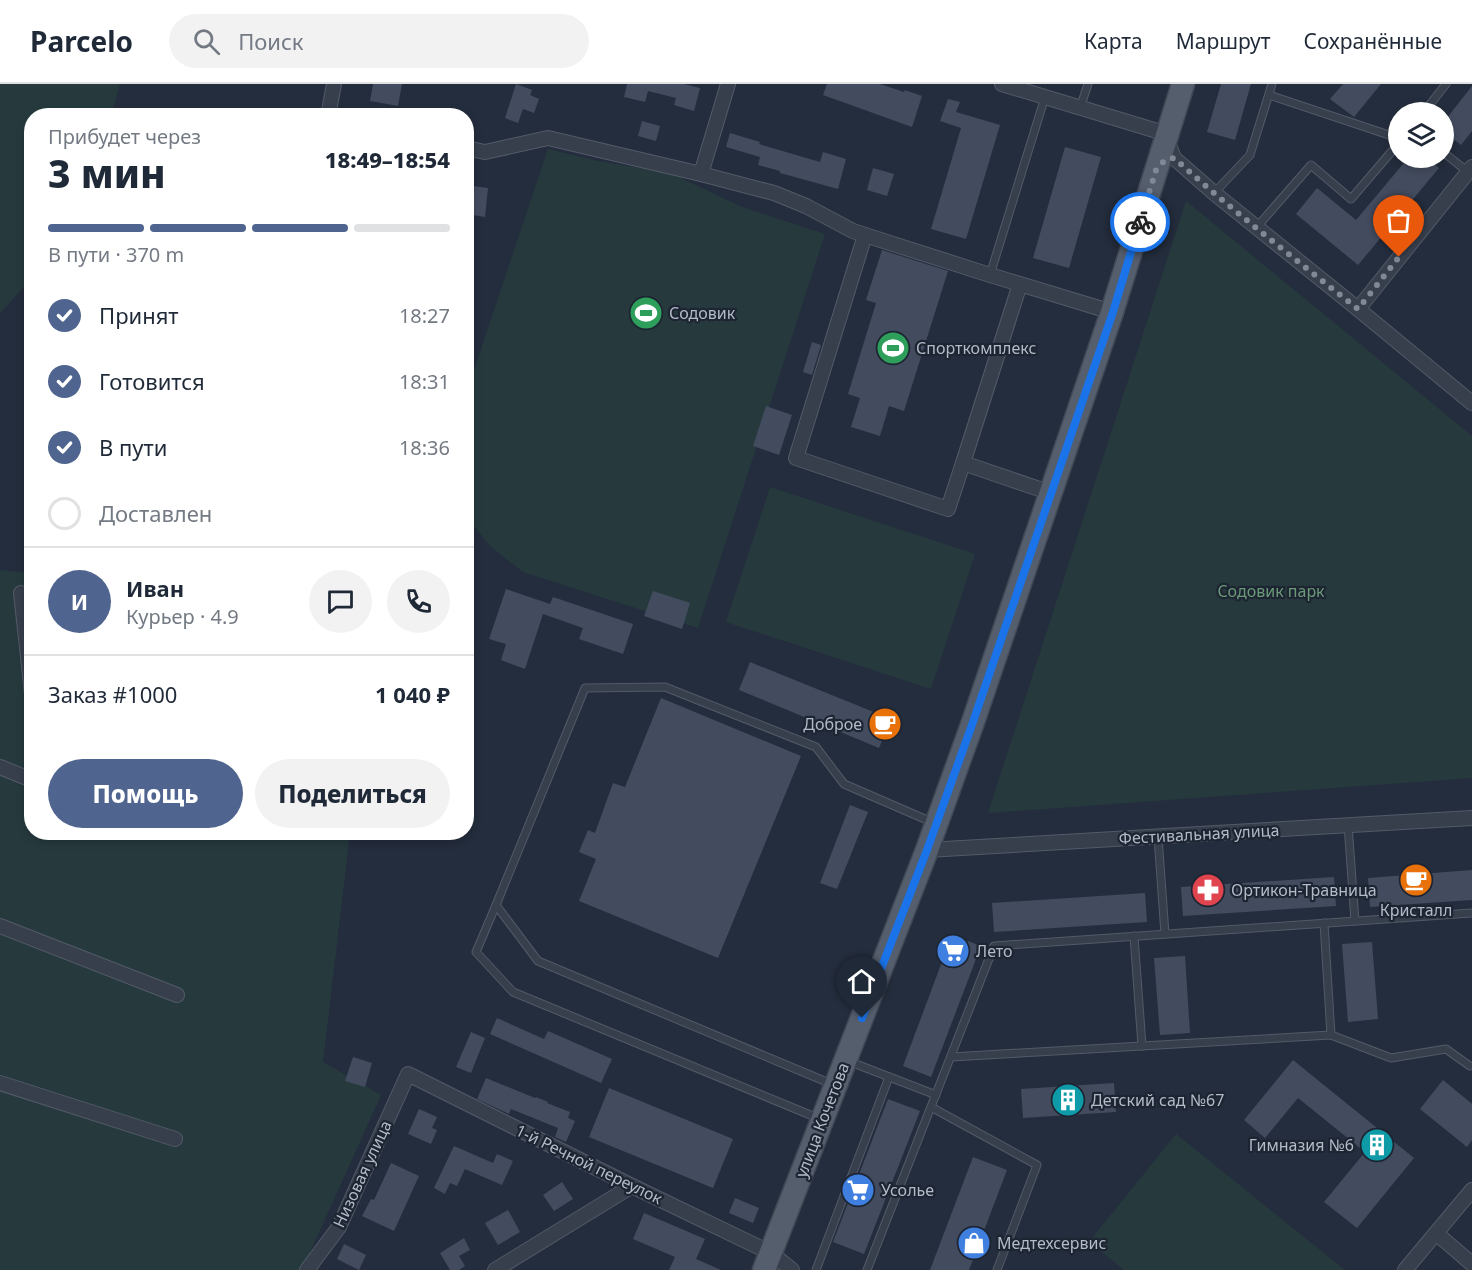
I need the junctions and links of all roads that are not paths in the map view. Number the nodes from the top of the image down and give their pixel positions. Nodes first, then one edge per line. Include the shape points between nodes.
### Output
1 (334, 84) edge
2 (728, 84) edge
3 (1002, 84) edge
4 (1088, 84) edge
5 (1183, 84) edge
6 (1272, 84) edge
7 (1446, 84) edge
8 (1269, 95) junction
9 (1045, 97) junction
10 (1432, 102) edge
11 (330, 108) edge
12 (1080, 108) junction
13 (1167, 134) junction
14 (1388, 135) edge
15 (474, 150) edge
16 (1388, 156) edge
17 (1454, 159) edge
18 (1165, 164) junction
19 (1470, 170) edge
20 (700, 174) junction
21 (1214, 194) junction
22 (1256, 228) junction
23 (865, 235) junction
24 (990, 275) junction
25 (1020, 284) junction
26 (1358, 309) junction
27 (1113, 312) junction
28 (1472, 403) edge
29 (963, 463) junction
30 (1051, 493) junction
31 (21, 593) dead end
32 (24, 621) edge
33 (0, 768) edge
34 (24, 777) edge
35 (1472, 818) edge
36 (936, 824) junction
37 (1348, 825) junction
38 (1158, 837) junction
39 (927, 850) junction
40 (496, 904) junction
41 (1472, 913) edge
42 (1355, 921) junction
43 (1324, 923) junction
44 (0, 926) edge
45 (1165, 934) junction
46 (1134, 936) junction
47 (177, 995) dead end
48 (1330, 1035) junction
49 (1142, 1046) junction
50 (951, 1057) junction
51 (845, 1060) junction
52 (1471, 1066) edge
53 (408, 1074) joint
54 (889, 1077) junction
55 (0, 1083) edge
56 (836, 1085) junction
57 (936, 1095) junction
58 (931, 1107) junction
59 (822, 1120) junction
60 (175, 1139) dead end
61 (632, 1186) junction
62 (1472, 1190) edge
63 (1436, 1233) junction
64 (768, 1261) edge
65 (1472, 1264) edge
66 (307, 1270) edge
67 (495, 1270) edge
68 (792, 1270) edge
69 (816, 1270) edge
70 (867, 1270) edge
71 (997, 1270) edge
72 (1404, 1270) edge

1 - 11 street
2 - 20 street
3 - 9 street
4 - 12 lane
5 - 13 main road, улица Кочетова
6 - 8 lane
7 - 10 lane
8 - 14 lane
8 - 21 lane via 1250,155
9 - 12 street
9 - 24 lane
12 - 13 street
13 - 18 main road, улица Кочетова
15 - 20 street via 485,152 548,138
16 - 22 lane via 1352,199 1311,165
17 - 19 lane
18 - 21 street
18 - 27 main road, улица Кочетова
19 - 26 street
20 - 23 street via 774,193
21 - 22 street
22 - 26 street
23 - 24 street
23 - 29 street via 796,458 948,508
24 - 25 street
25 - 27 street
25 - 29 street
26 - 28 street
27 - 30 main road, улица Кочетова
29 - 30 street
30 - 36 main road, улица Кочетова
31 - 32 street
33 - 34 street
35 - 37 street, Фестивальная улица
36 - 39 main road, улица Кочетова
36 - 40 lane via 844,784 816,747 665,687 585,688
37 - 38 street, Фестивальная улица
37 - 42 lane
38 - 39 street, Фестивальная улица
38 - 45 lane
39 - 51 main road, улица Кочетова
40 - 56 lane via 538,962
40 - 59 lane via 476,952 513,992
41 - 42 lane
42 - 43 lane
43 - 45 lane
43 - 48 lane
44 - 47 street
45 - 46 lane
46 - 49 lane
46 - 50 lane via 994,946
48 - 49 lane
48 - 52 lane via 1391,1058 1446,1049
49 - 50 lane
50 - 57 lane
51 - 54 lane
51 - 56 main road, улица Кочетова
53 - 61 street, 1-й Речной переулок
53 - 66 street, Низовая улица via 339,1227
54 - 57 lane
54 - 69 lane
55 - 60 street
56 - 59 main road, улица Кочетова
57 - 58 lane
58 - 70 lane
58 - 71 lane via 1037,1166
59 - 64 main road, улица Кочетова
61 - 64 street, 1-й Речной переулок
61 - 67 street
62 - 63 street
63 - 65 street
63 - 72 street
64 - 68 street, 1-й Речной переулок

